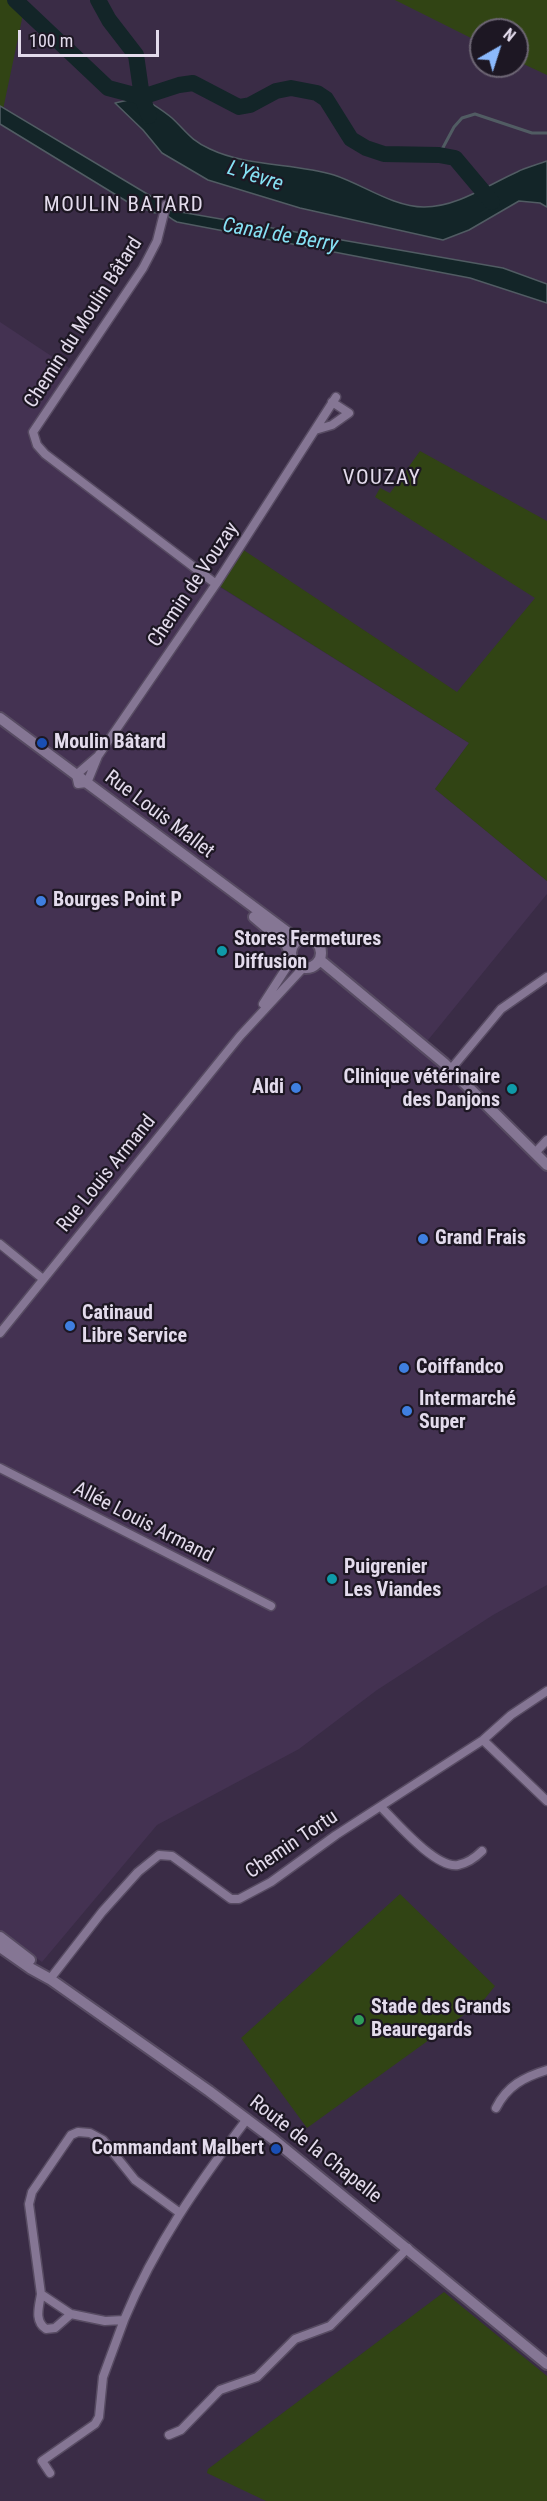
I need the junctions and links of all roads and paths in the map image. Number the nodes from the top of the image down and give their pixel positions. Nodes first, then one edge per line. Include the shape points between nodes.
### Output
1 (166, 206) dead end
2 (315, 430) junction
3 (216, 584) junction
4 (0, 718) edge
5 (0, 725) edge
6 (98, 756) junction
7 (80, 780) junction
8 (298, 940) junction
9 (292, 956) junction
10 (320, 960) junction
11 (303, 968) junction
12 (547, 977) edge
13 (240, 1036) junction
14 (451, 1069) junction
15 (547, 1140) edge
16 (535, 1153) junction
17 (547, 1165) edge
18 (0, 1244) edge
19 (43, 1279) junction
20 (0, 1333) edge
21 (0, 1468) edge
22 (272, 1606) dead end
23 (547, 1691) edge
24 (483, 1740) junction
25 (547, 1801) edge
26 (381, 1807) junction
27 (482, 1851) dead end
28 (0, 1937) edge
29 (0, 1947) edge
30 (50, 1979) junction
31 (547, 2070) edge
32 (496, 2108) dead end
33 (247, 2119) junction
34 (180, 2213) junction
35 (408, 2248) junction
36 (41, 2295) junction
37 (71, 2314) junction
38 (124, 2320) junction
39 (547, 2364) edge
40 (169, 2435) dead end
41 (50, 2473) dead end

1 - 3 street, Chemin du Moulin Bâtard via 157,241 143,267 33,432 45,454
2 - 2 street, Chemin de Vouzay via 334,400 349,413 332,425
2 - 3 street, Chemin de Vouzay
3 - 6 street, Chemin de Vouzay
4 - 7 main road, Rue Louis Mallet
5 - 7 main road, Rue Louis Mallet
6 - 7 street, Chemin de Vouzay
6 - 7 street, Chemin de Vouzay
7 - 8 main road, Rue Louis Mallet
7 - 9 main road, Rue Louis Mallet via 256,919 286,944
8 - 9 main road
8 - 10 main road, Rue Louis Mallet via 317,942
9 - 11 main road, Rue Louis Mallet
9 - 13 street, Rue Louis Armand
10 - 11 main road via 313,967
10 - 14 main road, Rue Louis Mallet
11 - 13 street, Rue Louis Armand
12 - 14 street via 501,1009
13 - 19 street, Rue Louis Armand
14 - 16 main road, Rue Louis Mallet
15 - 16 street
16 - 17 main road, Rue Louis Mallet
18 - 19 street
19 - 20 street, Rue Louis Armand
21 - 22 street, Allée Louis Armand
23 - 24 street, Chemin Tortu
24 - 25 street
24 - 26 street, Chemin Tortu
26 - 27 street via 437,1860 456,1866
26 - 30 street, Chemin Tortu via 271,1882 239,1899 231,1899 172,1856 159,1856 138,1872 95,1920
28 - 30 main road, Route de la Chapelle via 42,1968
29 - 30 main road, Route de la Chapelle
30 - 33 main road, Route de la Chapelle
31 - 32 street via 503,2093
33 - 34 street
33 - 35 main road, Route de la Chapelle
34 - 36 street via 135,2180 103,2140 90,2133 71,2135 32,2192 29,2204
34 - 38 street via 140,2281
35 - 39 main road, Route de la Chapelle
35 - 40 street via 330,2326 295,2339 257,2376 220,2390 181,2430
36 - 37 street
36 - 37 street via 38,2316 40,2325 46,2329 55,2328
37 - 38 street
38 - 41 street via 103,2378 99,2416 95,2424 42,2460

